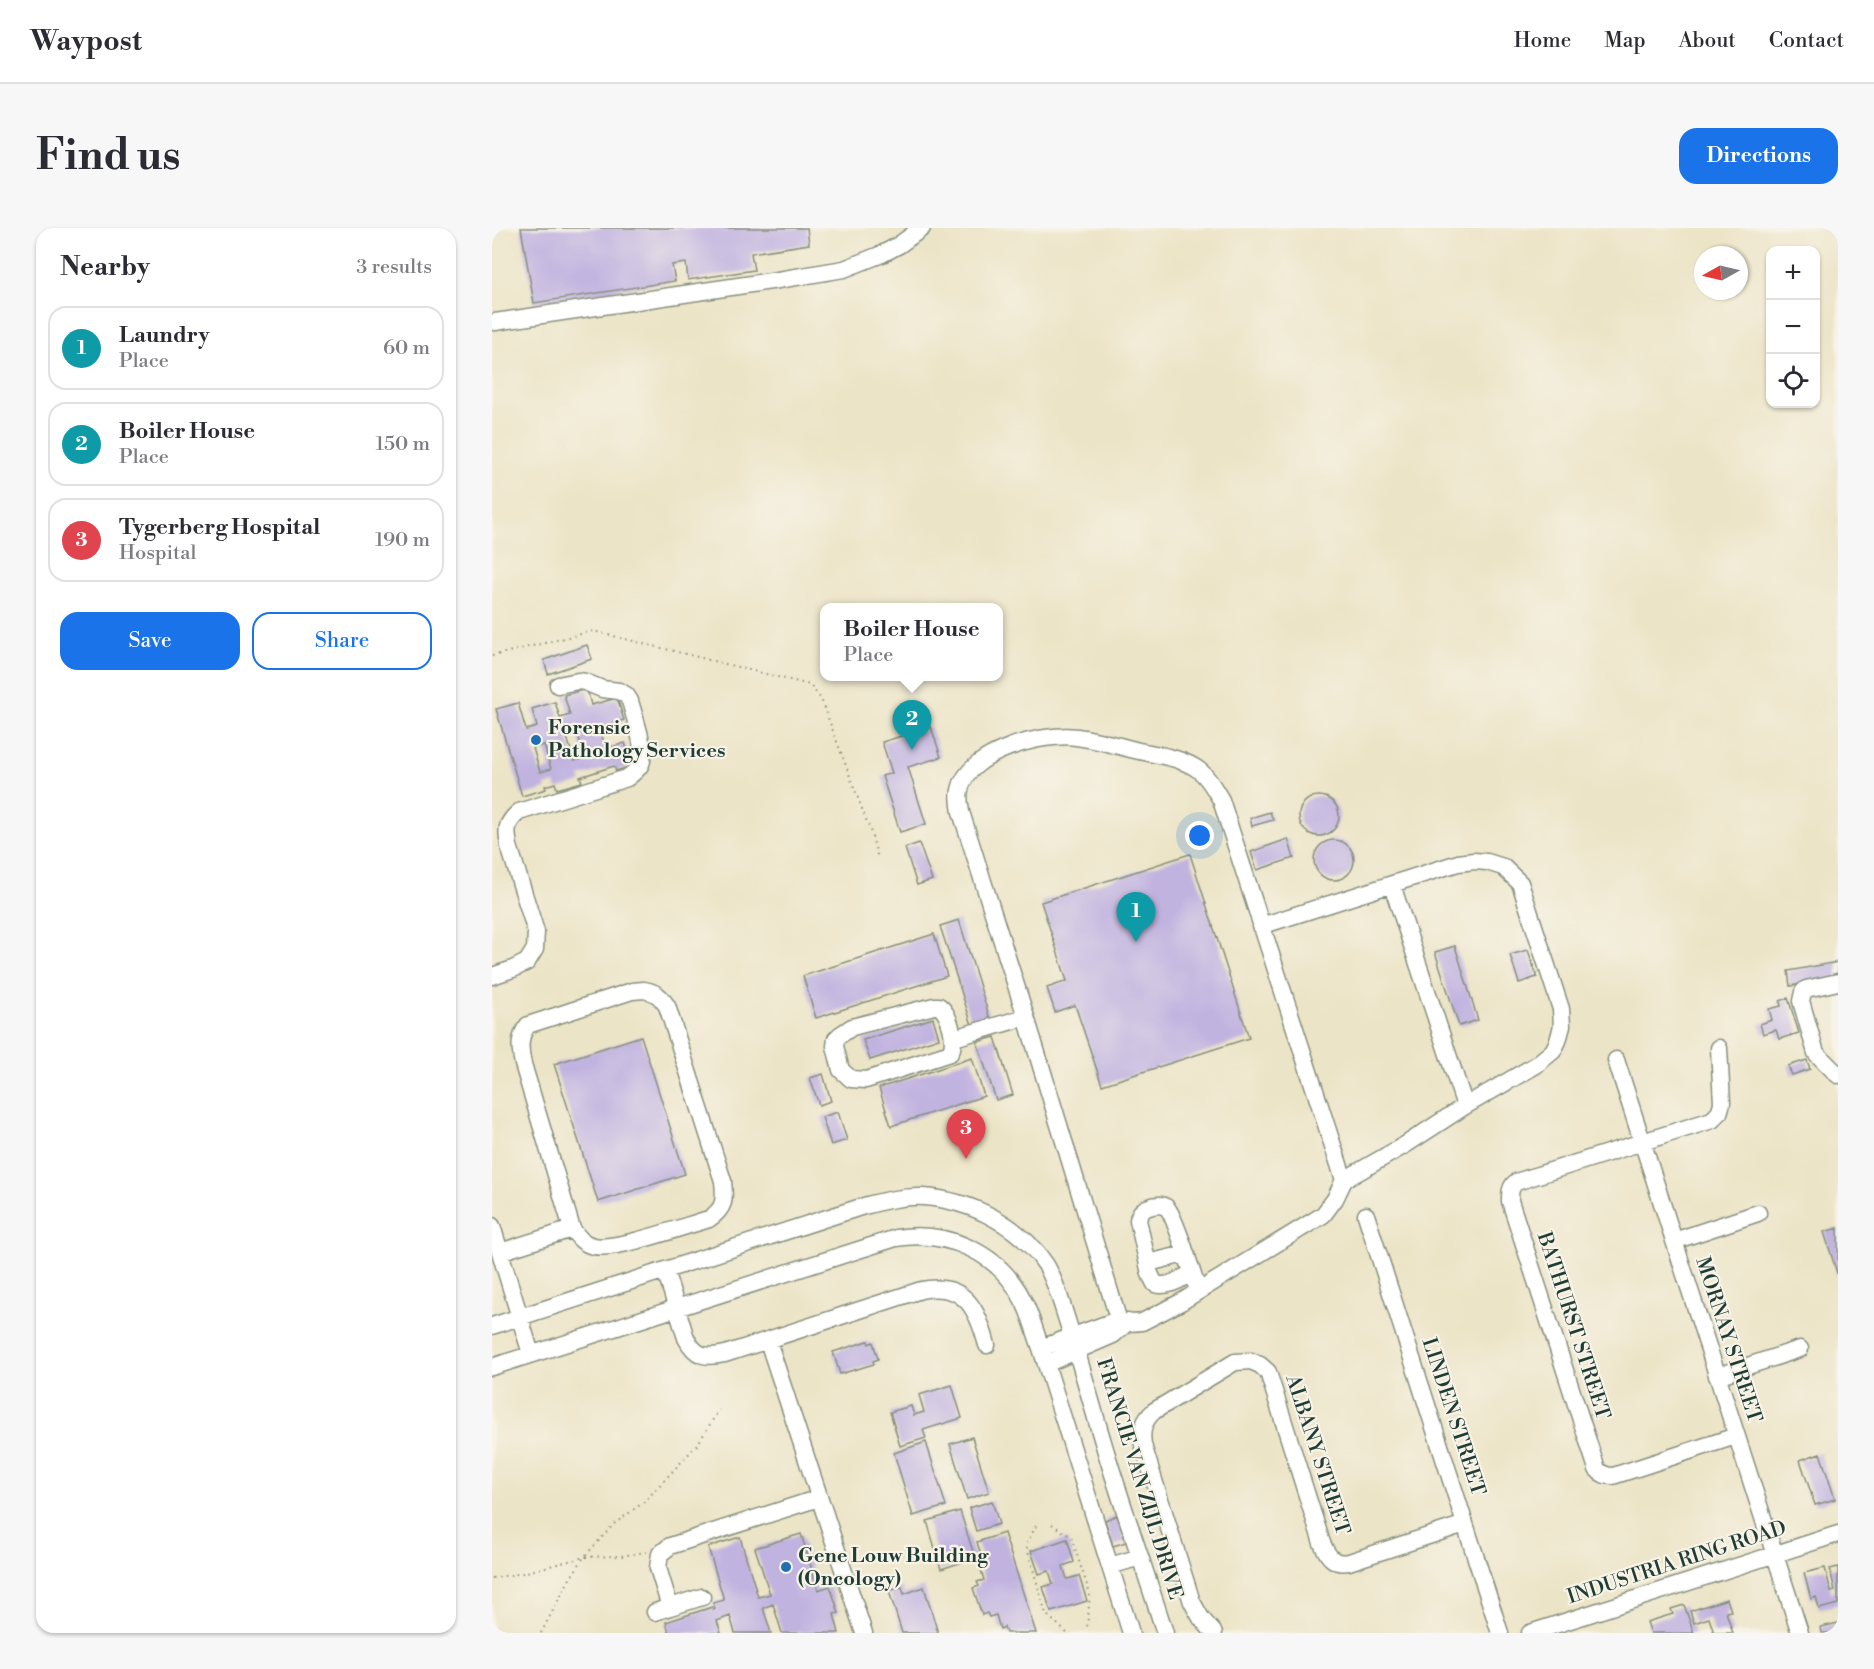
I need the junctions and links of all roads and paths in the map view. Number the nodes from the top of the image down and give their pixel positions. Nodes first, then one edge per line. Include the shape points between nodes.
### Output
1 (922, 228) edge
2 (495, 322) dead end
3 (492, 656) edge
4 (558, 685) dead end
5 (878, 858) dead end
6 (1392, 885) junction
7 (1261, 926) junction
8 (492, 976) edge
9 (1838, 982) edge
10 (1026, 1017) junction
11 (954, 1038) junction
12 (1719, 1048) dead end
13 (1616, 1060) dead end
14 (1838, 1075) edge
15 (1465, 1106) junction
16 (1642, 1142) junction
17 (1344, 1180) junction
18 (1758, 1213) dead end
19 (1366, 1215) dead end
20 (492, 1226) edge
21 (572, 1229) junction
22 (1674, 1241) junction
23 (500, 1252) junction
24 (1185, 1254) junction
25 (1148, 1263) junction
26 (665, 1270) junction
27 (1192, 1273) junction
28 (1198, 1291) junction
29 (676, 1307) junction
30 (520, 1317) junction
31 (1123, 1324) junction
32 (492, 1326) edge
33 (768, 1341) junction
34 (1075, 1344) junction
35 (987, 1345) dead end
36 (1041, 1348) junction
37 (1800, 1349) dead end
38 (531, 1354) junction
39 (1046, 1364) junction
40 (492, 1367) edge
41 (1717, 1376) junction
42 (719, 1410) dead end
43 (1736, 1436) junction
44 (819, 1498) junction
45 (1052, 1524) dead end
46 (1465, 1524) junction
47 (1036, 1526) dead end
48 (1838, 1534) edge
49 (660, 1554) junction
50 (1774, 1554) junction
51 (584, 1557) junction
52 (1140, 1557) junction
53 (1110, 1566) junction
54 (492, 1578) edge
55 (702, 1597) dead end
56 (1087, 1628) dead end
57 (542, 1633) edge
58 (864, 1633) edge
59 (1068, 1633) edge
60 (1131, 1633) edge
61 (1165, 1633) edge
62 (1214, 1633) edge
63 (1500, 1633) edge
64 (1530, 1633) edge
65 (1800, 1633) edge

1 - 2 street via 900,245 844,269
3 - 5 path via 593,631 810,685 821,699
4 - 8 street via 585,682 626,695 643,753 641,763 627,778 519,812 510,819 506,832 536,932 535,949 527,962
6 - 7 street
6 - 15 street
6 - 15 street via 1474,861 1503,867 1522,888 1562,1010 1562,1026 1552,1051 1536,1065
7 - 10 street via 1221,800 1199,770 1166,757 1076,737 1041,738 1001,750 970,772 960,788 961,813
7 - 17 street
9 - 14 street via 1806,989 1801,1000 1816,1053
10 - 11 street
10 - 31 street
11 - 11 street via 952,1051 946,1055 866,1080 846,1077 835,1046 840,1035 852,1027 934,1006 945,1012
12 - 16 street via 1719,1113 1712,1120
13 - 16 street, MORNAY STREET
15 - 17 street
16 - 22 street, MORNAY STREET
16 - 43 street, BATHURST STREET via 1516,1182 1510,1190 1510,1201 1600,1473 1613,1476
17 - 28 street via 1323,1215
18 - 22 street
19 - 46 street, LINDEN STREET
20 - 23 street
21 - 21 street via 591,1246 613,1246 709,1220 723,1204 723,1181 667,1006 653,992 632,991 528,1025 523,1031 523,1064
21 - 23 street
22 - 41 street, MORNAY STREET
23 - 30 street
24 - 25 street
24 - 25 street via 1168,1209 1161,1205 1149,1207 1138,1215
24 - 27 street
25 - 27 street via 1152,1279 1159,1286
26 - 29 street
26 - 30 street, FRANCIE VAN ZIJL DRIVE
26 - 34 street, FRANCIE VAN ZIJL DRIVE via 889,1200 921,1197 959,1203 991,1216 1038,1255 1052,1276
27 - 28 street
28 - 31 street via 1147,1319
29 - 33 street via 691,1348 704,1356
29 - 36 street via 896,1238 934,1237 974,1250 1000,1269 1024,1302
29 - 38 street
30 - 32 street, FRANCIE VAN ZIJL DRIVE
30 - 38 street
31 - 34 street
33 - 35 street via 921,1290 945,1288 967,1299 980,1320
33 - 44 street
34 - 36 street
34 - 39 street
34 - 52 street, FRANCIE VAN ZIJL DRIVE
36 - 39 street
37 - 41 street
38 - 40 street
39 - 53 street
41 - 43 street, MORNAY STREET
42 - 51 path via 690,1453
43 - 50 street, MORNAY STREET
44 - 49 street via 670,1546
44 - 58 street
45 - 56 path via 1071,1537 1090,1594
46 - 62 street, ALBANY STREET via 1349,1562 1332,1560 1322,1543 1268,1372 1251,1361 1235,1362 1154,1411 1143,1427 1143,1445 1190,1594 1201,1618
46 - 63 street, LINDEN STREET
47 - 59 path via 1026,1545 1046,1614
48 - 50 street, INDUSTRIA RING ROAD
49 - 51 path via 649,1551
49 - 55 street via 663,1609
50 - 64 street, INDUSTRIA RING ROAD
50 - 65 street, MORNAY STREET
51 - 54 path
51 - 57 path
52 - 53 street
52 - 61 street, FRANCIE VAN ZIJL DRIVE
53 - 60 street

